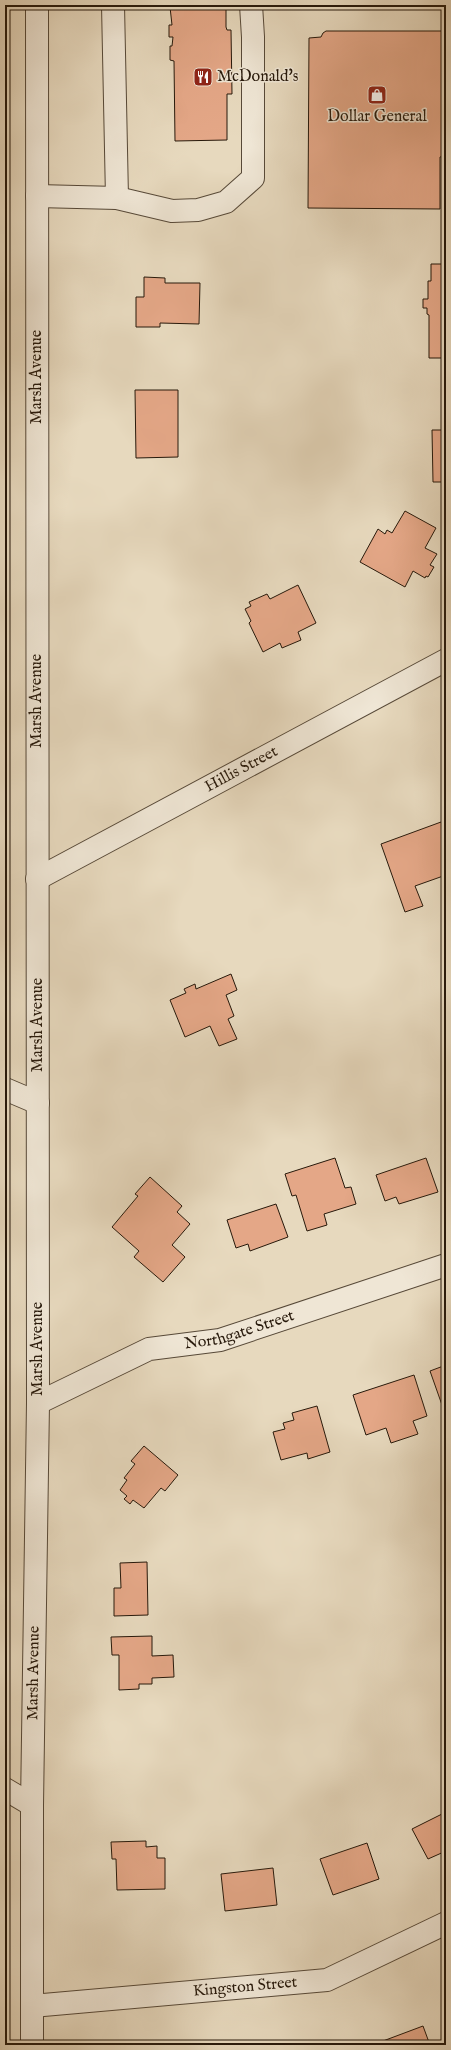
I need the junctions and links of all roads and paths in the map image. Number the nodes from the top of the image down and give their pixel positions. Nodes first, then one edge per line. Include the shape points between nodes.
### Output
1 (37, 5) edge
2 (113, 5) edge
3 (251, 5) edge
4 (37, 196) junction
5 (117, 198) junction
6 (446, 660) edge
7 (38, 880) junction
8 (5, 1089) edge
9 (38, 1103) junction
10 (446, 1266) edge
11 (38, 1403) junction
12 (5, 1789) edge
13 (32, 1805) junction
14 (446, 1923) edge
15 (32, 2006) junction
16 (32, 2045) edge

1 - 4 street, Marsh Avenue
2 - 5 street
3 - 5 street via 253,178 226,202 198,210 172,211
4 - 5 street
4 - 7 street, Marsh Avenue
6 - 7 street, Hillis Street
7 - 9 street, Marsh Avenue
8 - 9 street
9 - 11 street, Marsh Avenue
10 - 11 street, Northgate Street via 220,1340 149,1349
11 - 13 street, Marsh Avenue
12 - 13 street
13 - 15 street, Marsh Avenue
14 - 15 street, Kingston Street via 328,1980
15 - 16 street, Marsh Avenue

